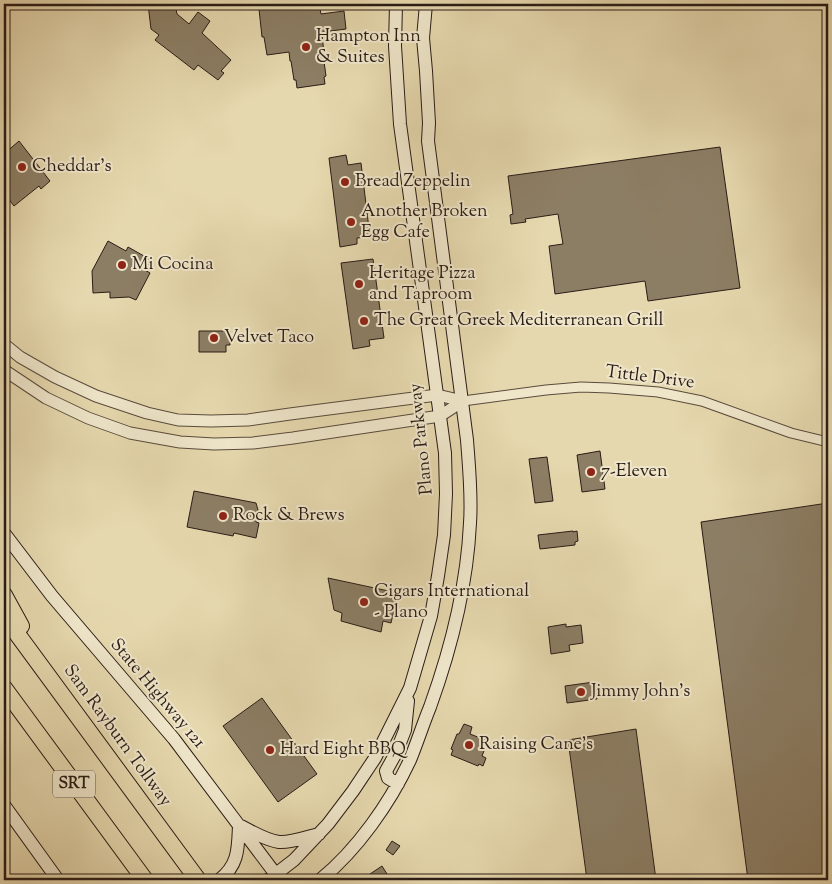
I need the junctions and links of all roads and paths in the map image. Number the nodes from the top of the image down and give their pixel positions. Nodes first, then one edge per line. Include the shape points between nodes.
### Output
1 (396, 4) edge
2 (426, 4) edge
3 (4, 344) edge
4 (4, 370) edge
5 (436, 395) junction
6 (463, 401) junction
7 (440, 416) junction
8 (828, 442) edge
9 (4, 533) edge
10 (4, 595) edge
11 (4, 616) edge
12 (52, 682) junction
13 (4, 688) edge
14 (410, 688) junction
15 (398, 784) junction
16 (4, 806) edge
17 (239, 825) junction
18 (319, 834) junction
19 (193, 874) edge
20 (275, 878) edge
21 (58, 880) edge
22 (145, 880) edge
23 (219, 880) edge
24 (321, 880) edge

1 - 5 main road, Plano Parkway via 400,124
2 - 6 main road via 422,38 428,142
3 - 5 street via 55,377 96,396 178,420 248,420
4 - 7 street via 46,398 88,418 130,433 180,442 253,443
5 - 6 street
5 - 7 main road, Plano Parkway
6 - 7 street
6 - 8 street, Tittle Drive via 581,387 658,392 702,402 791,433
6 - 15 main road via 470,522 462,597 441,676
7 - 14 main road, Plano Parkway via 445,454 444,535 431,616
9 - 17 main road, State Highway 121 via 52,596 174,739
10 - 12 highway
11 - 12 highway, Sam Rayburn Tollway / SRT
12 - 19 highway, Sam Rayburn Tollway / SRT
13 - 22 highway, SRT
14 - 15 main road via 405,730 386,772 388,778
14 - 18 main road, Plano Parkway via 375,758
15 - 24 main road via 356,844
16 - 21 main road
17 - 18 main road via 277,842
17 - 20 main road, State Highway 121
17 - 23 main road via 236,860 228,874
18 - 20 main road, Plano Parkway

